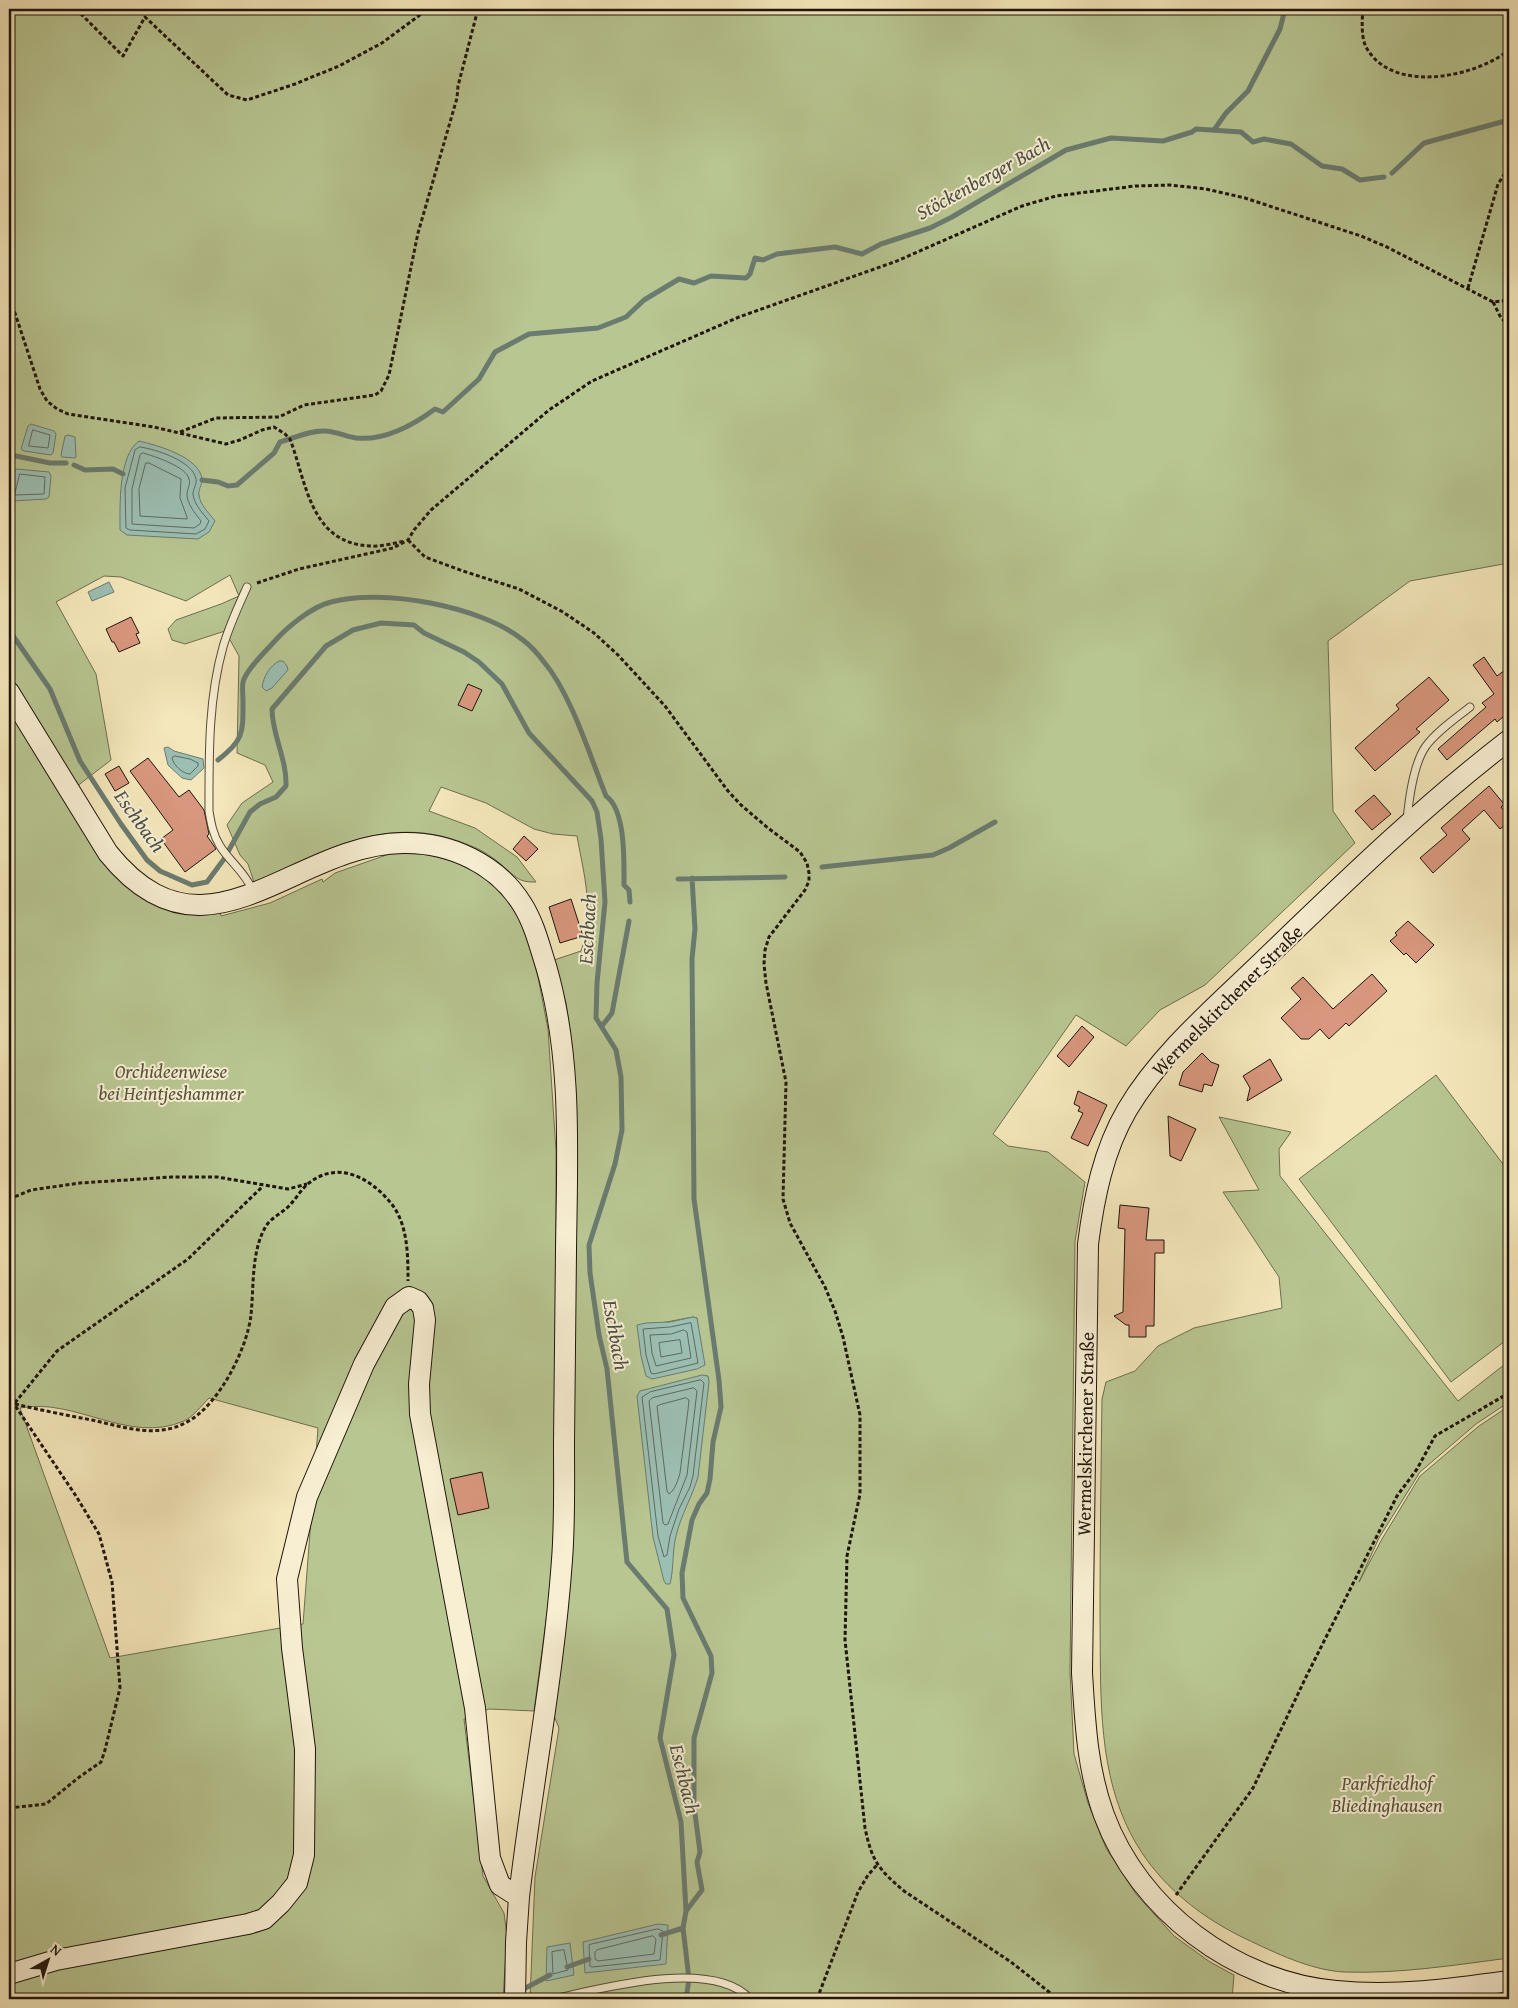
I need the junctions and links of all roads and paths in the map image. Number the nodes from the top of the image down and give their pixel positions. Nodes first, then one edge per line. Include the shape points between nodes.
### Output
1 (76, 9) edge
2 (428, 9) edge
3 (478, 9) edge
4 (1363, 9) edge
5 (1509, 50) edge
6 (1509, 166) edge
7 (9, 182) edge
8 (1468, 288) junction
9 (1509, 297) edge
10 (1493, 302) junction
11 (1509, 327) edge
12 (179, 432) junction
13 (408, 540) junction
14 (247, 587) joint
15 (9, 692) edge
16 (1470, 707) dead end
17 (1508, 743) edge
18 (1406, 826) junction
19 (254, 893) junction
20 (308, 1184) junction
21 (263, 1186) junction
22 (9, 1199) edge
23 (409, 1297) junction
24 (1509, 1393) edge
25 (14, 1404) junction
26 (9, 1405) edge
27 (9, 1808) edge
28 (877, 1866) junction
29 (519, 1897) junction
30 (1165, 1909) junction
31 (9, 1974) edge
32 (1509, 1982) edge
33 (515, 1999) edge
34 (554, 1999) edge
35 (750, 1999) edge
36 (817, 1999) edge
37 (1058, 1999) edge

1 - 2 path via 123,56 145,17 228,95 247,100 339,66 382,44
3 - 12 path via 457,98 418,232 389,375 381,391 375,395 304,406 279,416 216,418
4 - 5 path via 1366,47 1389,69 1402,73 1420,77 1456,75 1491,62
6 - 8 path via 1498,184
7 - 12 path via 13,307 35,376 47,401 68,414
8 - 10 path
8 - 13 path via 1361,236 1245,198 1206,189 1135,186 1056,196 1014,210 897,260 739,317 592,380 549,410 431,510
9 - 10 path
10 - 11 path
12 - 13 path via 226,444 269,428 280,430 290,439 312,505 322,523 336,537 372,546
13 - 14 path via 393,548 299,569
13 - 28 path via 425,556 519,589 594,632 665,706 728,791 800,852 807,863 808,881 770,937 764,964 786,1082 782,1181 785,1205 790,1223 835,1311 860,1415 860,1494 847,1556 845,1640 865,1828 870,1853
14 - 19 lane via 223,647 211,715 209,811 221,848 245,875
15 - 19 main road via 100,840 117,864 139,885 166,900 200,906
16 - 18 lane via 1425,747 1412,782
17 - 18 main road, Wermelskirchener Straße via 1468,772
18 - 30 main road, Wermelskirchener Straße via 1158,1065 1126,1112 1106,1156 1094,1201 1086,1280 1082,1673 1086,1730 1098,1796 1112,1834 1135,1873
19 - 29 main road via 346,854 375,846 410,843 450,849 494,872 514,892 533,924 553,991 563,1049 566,1128 562,1550 553,1643
20 - 21 path via 288,1189
20 - 23 path via 333,1173 354,1174 379,1188 394,1206 403,1226 408,1252
20 - 25 path via 267,1225 257,1250 251,1318 236,1363 214,1397 188,1422 165,1431 130,1430
21 - 22 path via 217,1177 172,1177 80,1183 31,1190
21 - 25 path via 188,1259 57,1351
23 - 29 main road via 423,1308 425,1320 419,1384 420,1414 475,1708 490,1858 500,1885
23 - 31 main road via 395,1307 364,1364 308,1497 287,1579 305,1750 304,1855 297,1883 264,1918 248,1924 56,1960
24 - 30 path via 1435,1436 1397,1496 1253,1788
25 - 26 path
25 - 27 path via 99,1534 112,1582 120,1688 100,1762 46,1804
28 - 36 path via 858,1892
28 - 37 path via 904,1891 1012,1962
29 - 33 main road
30 - 32 main road, Wermelskirchener Straße via 1201,1940 1229,1958 1280,1980 1308,1987 1390,1993
34 - 35 lane via 621,1984 685,1978 731,1985

